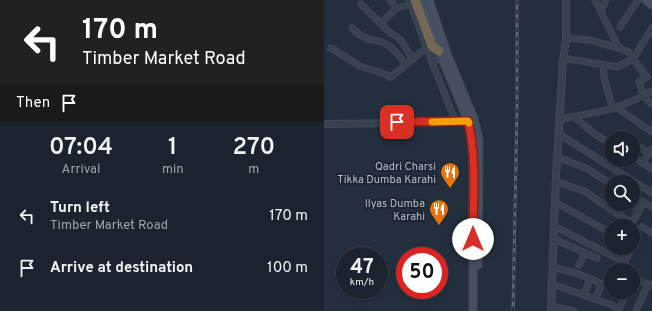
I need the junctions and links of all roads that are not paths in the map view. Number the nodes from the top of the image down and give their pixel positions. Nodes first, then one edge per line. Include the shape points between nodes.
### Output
1 (390, 0) edge
2 (421, 0) edge
3 (429, 0) edge
4 (566, 0) edge
5 (595, 0) edge
6 (606, 0) edge
7 (638, 0) edge
8 (646, 0) edge
9 (411, 1) edge
10 (361, 4) dead end
11 (652, 5) edge
12 (397, 8) junction
13 (601, 12) junction
14 (381, 23) junction
15 (620, 27) dead end
16 (352, 28) dead end
17 (652, 28) edge
18 (566, 38) junction
19 (331, 48) dead end
20 (619, 48) junction
21 (438, 49) junction
22 (412, 58) junction
23 (563, 58) junction
24 (633, 59) junction
25 (432, 62) junction
26 (406, 64) junction
27 (604, 65) junction
28 (652, 91) edge
29 (645, 96) junction
30 (652, 104) edge
31 (614, 108) junction
32 (574, 117) junction
33 (560, 119) junction
34 (471, 120) junction
35 (456, 122) junction
36 (324, 124) edge
37 (652, 132) edge
38 (559, 134) junction
39 (604, 140) edge
40 (640, 146) edge
41 (650, 151) edge
42 (557, 157) junction
43 (642, 163) joint
44 (652, 169) edge
45 (604, 180) edge
46 (555, 181) junction
47 (652, 193) edge
48 (640, 200) edge
49 (555, 202) junction
50 (644, 202) junction
51 (652, 207) edge
52 (640, 209) edge
53 (639, 211) edge
54 (622, 219) edge
55 (634, 219) edge
56 (554, 226) junction
57 (642, 227) dead end
58 (604, 228) edge
59 (652, 233) edge
60 (554, 239) junction
61 (585, 253) junction
62 (628, 255) edge
63 (613, 256) joint
64 (597, 258) dead end
65 (624, 262) joint
66 (579, 265) dead end
67 (553, 267) junction
68 (590, 279) junction
69 (640, 281) edge
70 (552, 284) junction
71 (602, 284) joint
72 (650, 285) edge
73 (584, 295) junction
74 (595, 299) junction
75 (624, 299) edge
76 (551, 308) edge
77 (618, 310) edge
78 (473, 311) edge
79 (477, 311) edge
80 (574, 311) edge
81 (636, 311) edge

1 - 12 street
2 - 21 main road
3 - 21 main road
4 - 18 street
5 - 13 street
6 - 13 street
7 - 15 street
8 - 11 main road
9 - 12 street
9 - 21 highway
10 - 14 street
12 - 14 street
13 - 20 street
14 - 22 street via 401,40
16 - 26 street via 368,40 382,42 392,48
17 - 24 street
18 - 20 street via 589,40
18 - 23 street
19 - 26 street via 360,66 391,77
20 - 24 street via 629,52
21 - 22 street
21 - 25 street
21 - 25 street
21 - 34 main road
22 - 26 street
23 - 27 street
23 - 33 street
24 - 27 street via 617,67
24 - 29 street via 647,77 639,82
25 - 35 street
27 - 31 street via 604,78
28 - 29 street
29 - 30 street
29 - 31 street
31 - 32 street
31 - 37 street
32 - 33 street
32 - 39 street
33 - 38 street
34 - 35 street
34 - 78 main road
34 - 79 main road via 480,145
35 - 36 street
38 - 42 street
38 - 47 street
40 - 41 street
41 - 43 street
42 - 45 street via 586,168
42 - 46 street
43 - 44 street
46 - 49 street
46 - 54 street via 584,191
48 - 50 street
49 - 56 street
49 - 58 street
50 - 51 street
50 - 52 street
53 - 55 street
56 - 60 street
56 - 63 street
57 - 59 street
60 - 61 street
60 - 67 street
61 - 64 street
61 - 66 street
62 - 65 street
63 - 65 street
67 - 68 street
67 - 70 street
68 - 71 street
68 - 73 street
69 - 72 street
70 - 73 street
70 - 76 street
71 - 74 street
72 - 81 street
73 - 74 street
74 - 77 street
75 - 77 street
76 - 80 street

